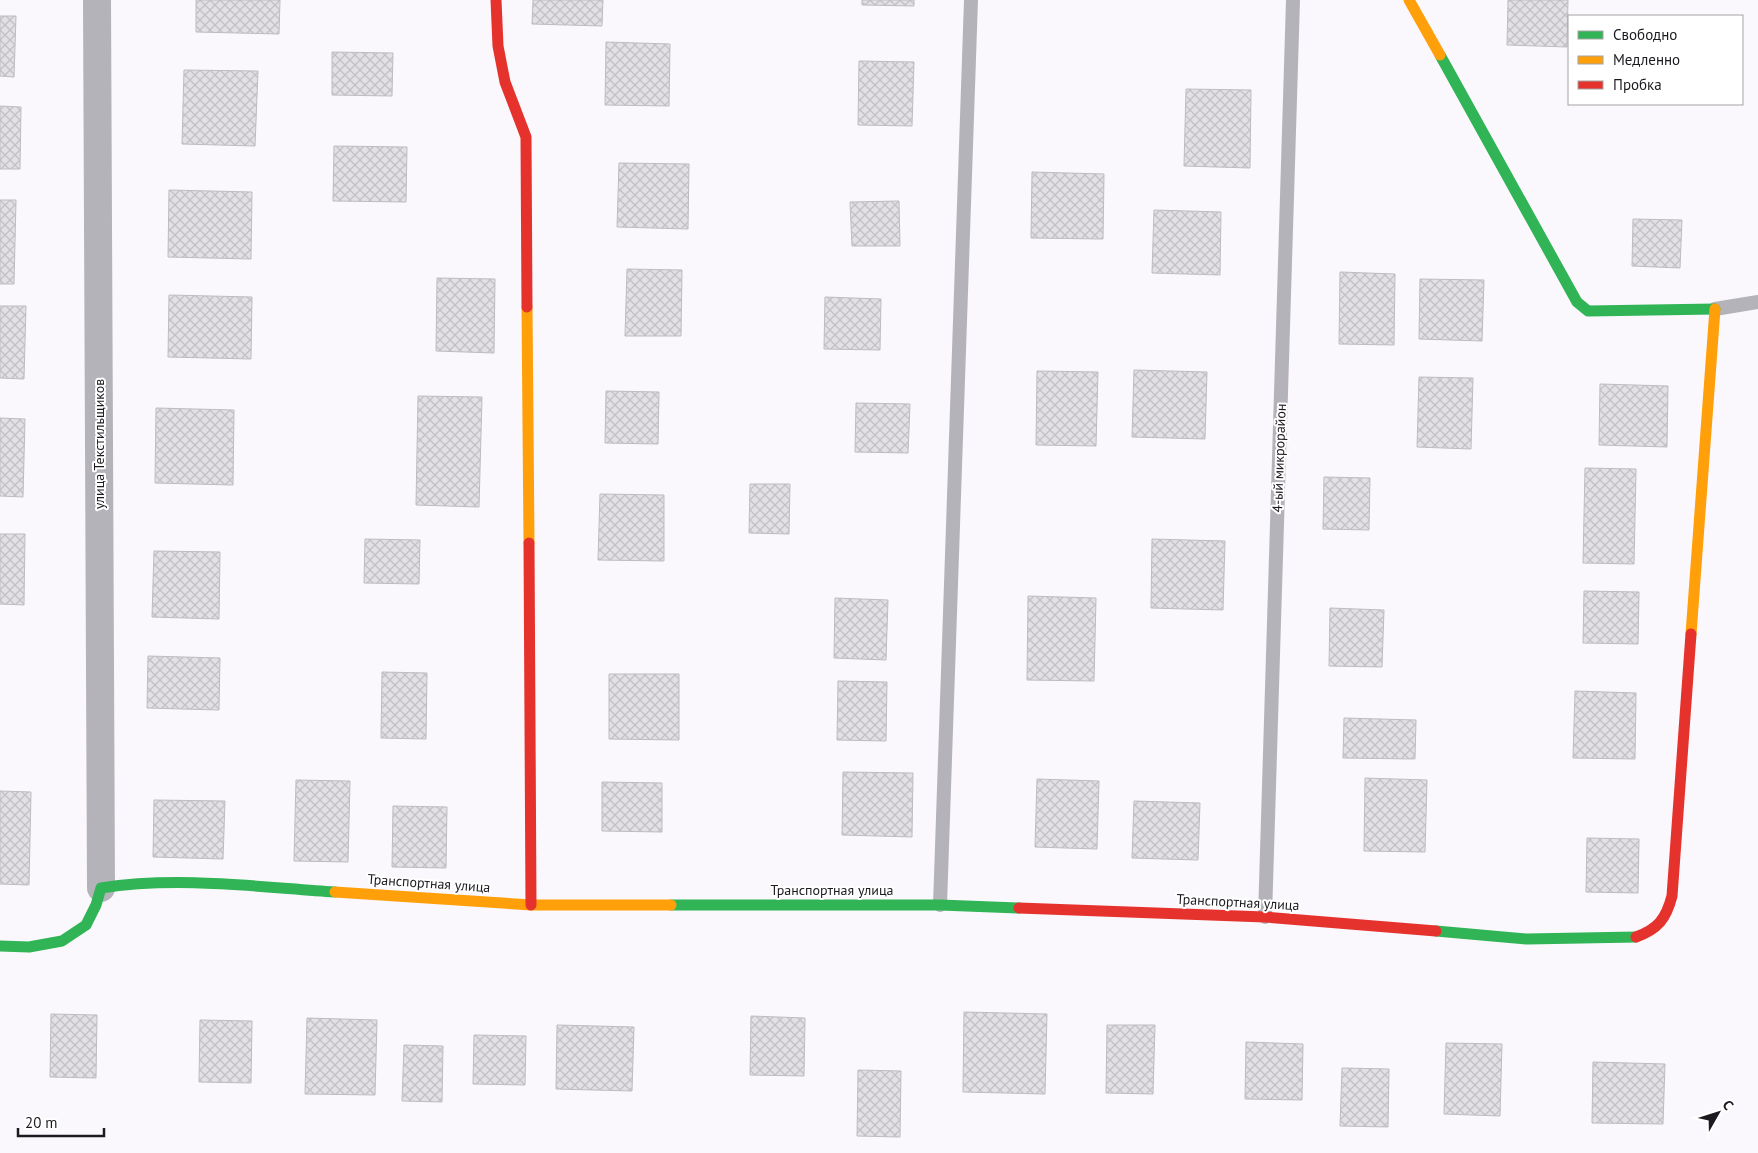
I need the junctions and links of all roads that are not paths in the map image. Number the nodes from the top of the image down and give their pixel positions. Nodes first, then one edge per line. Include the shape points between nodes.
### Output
1 (97, 0) edge
2 (496, 0) edge
3 (971, 0) edge
4 (1293, 0) edge
5 (1408, 0) edge
6 (1758, 302) edge
7 (1715, 309) junction
8 (101, 888) junction
9 (531, 905) junction
10 (940, 905) junction
11 (1265, 917) junction
12 (0, 946) edge

1 - 8 street, улица Текстильщиков
2 - 9 street via 498,46 505,82 526,137
3 - 10 lane
4 - 11 lane, 4-ый микрорайон
5 - 7 street via 1577,302 1588,311
6 - 7 lane
7 - 11 street, Транспортная улица via 1672,896 1668,912 1645,934 1623,940 1527,939
8 - 9 street, Транспортная улица via 183,882
8 - 12 street via 86,925 62,941
9 - 10 street, Транспортная улица
10 - 11 street, Транспортная улица

